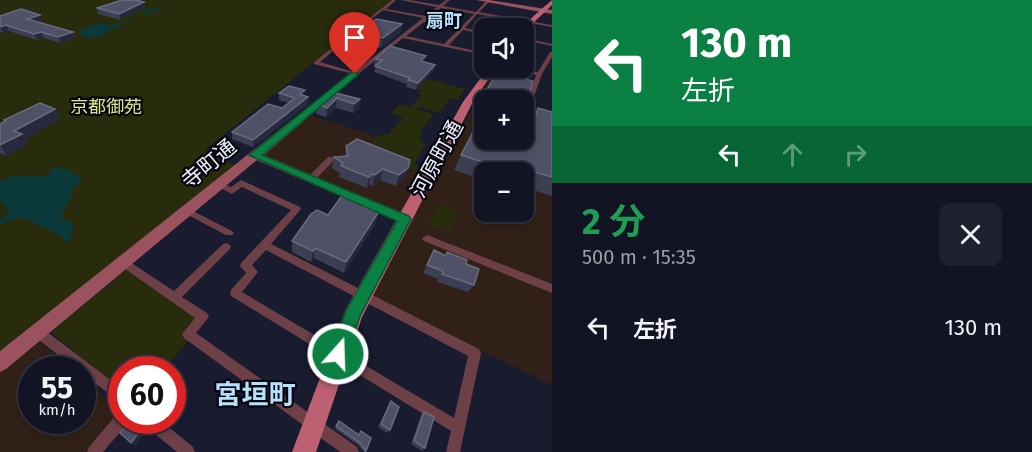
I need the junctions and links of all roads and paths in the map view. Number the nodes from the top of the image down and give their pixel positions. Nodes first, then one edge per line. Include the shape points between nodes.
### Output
1 (394, 0) edge
2 (402, 0) edge
3 (448, 0) edge
4 (479, 0) edge
5 (488, 1) edge
6 (514, 2) edge
7 (552, 2) edge
8 (439, 6) junction
9 (382, 9) junction
10 (548, 10) edge
11 (477, 13) junction
12 (424, 18) junction
13 (500, 18) edge
14 (534, 19) edge
15 (534, 25) edge
16 (552, 26) edge
17 (462, 28) junction
18 (474, 31) edge
19 (402, 36) junction
20 (534, 41) edge
21 (552, 45) edge
22 (445, 46) junction
23 (474, 52) edge
24 (552, 53) edge
25 (534, 73) edge
26 (355, 74) junction
27 (539, 74) junction
28 (485, 78) edge
29 (533, 90) edge
30 (468, 102) junction
31 (474, 104) edge
32 (255, 155) junction
33 (331, 159) dead end
34 (311, 179) junction
35 (219, 184) junction
36 (187, 211) junction
37 (405, 219) junction
38 (229, 233) dead end
39 (427, 239) dead end
40 (265, 244) junction
41 (226, 247) dead end
42 (124, 263) junction
43 (552, 289) edge
44 (363, 295) junction
45 (175, 297) junction
46 (38, 332) junction
47 (338, 354) junction
48 (0, 363) edge
49 (108, 386) edge
50 (315, 423) junction
51 (458, 428) junction
52 (109, 434) edge
53 (166, 434) edge
54 (94, 452) edge
55 (188, 452) edge
56 (304, 452) edge
57 (352, 452) edge
58 (453, 452) edge

1 - 9 street
2 - 8 street
3 - 8 street, 寺町通
4 - 5 street
5 - 6 street
5 - 10 street
5 - 11 street
6 - 10 street
7 - 10 main road
8 - 11 street
8 - 12 street, 寺町通
9 - 12 street
9 - 26 street via 316,63
10 - 14 main road
11 - 13 street
11 - 17 street
12 - 17 street
12 - 19 street, 寺町通
15 - 16 street
17 - 18 street
17 - 22 street
19 - 22 street
19 - 26 street, 寺町通
20 - 21 street
22 - 23 street
24 - 27 street
25 - 27 street
26 - 32 street, 寺町通
27 - 29 street
28 - 30 main road, 河原町通
30 - 31 street
30 - 37 main road, 河原町通
32 - 34 street
32 - 35 street, 寺町通
33 - 34 street
34 - 37 street
35 - 36 street, 寺町通
35 - 40 street via 232,191 242,183 297,209
36 - 38 street
36 - 42 street, 寺町通
37 - 44 main road, 河原町通
39 - 43 street
40 - 44 street
40 - 47 street via 245,266 253,273 235,292
41 - 45 street
42 - 45 street
42 - 46 street, 寺町通
44 - 47 main road, 河原町通
44 - 51 street via 475,353
45 - 50 street via 204,317 188,334
46 - 48 street, 寺町通
46 - 49 street
47 - 50 main road, 河原町通
47 - 51 street
50 - 56 main road, 河原町通
50 - 57 street
51 - 58 street
52 - 54 street
53 - 55 street

